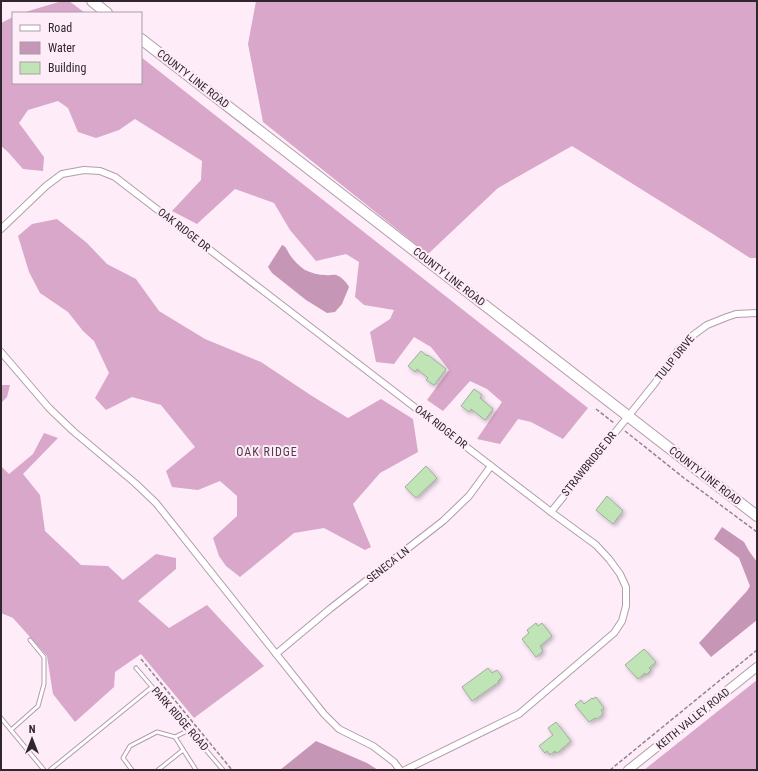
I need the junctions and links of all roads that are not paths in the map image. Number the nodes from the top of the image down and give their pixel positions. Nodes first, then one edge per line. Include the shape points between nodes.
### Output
1 (92, 1) edge
2 (106, 12) edge
3 (142, 40) edge
4 (1, 229) edge
5 (757, 313) edge
6 (1, 352) edge
7 (628, 416) junction
8 (491, 466) junction
9 (551, 512) junction
10 (757, 516) edge
11 (30, 640) dead end
12 (276, 654) junction
13 (757, 667) edge
14 (136, 668) dead end
15 (152, 687) junction
16 (1, 718) edge
17 (11, 730) junction
18 (189, 730) junction
19 (175, 737) junction
20 (183, 750) junction
21 (44, 770) edge
22 (50, 770) edge
23 (132, 770) edge
24 (158, 770) edge
25 (196, 770) edge
26 (223, 770) edge
27 (400, 770) edge
28 (405, 770) edge
29 (628, 770) edge

1 - 2 main road
3 - 7 main road, COUNTY LINE ROAD
4 - 8 street, OAK RIDGE DR via 62,174 84,170 100,171 115,176
5 - 7 street, TULIP DRIVE via 736,314 699,330 679,350
6 - 12 street via 49,408 156,503
7 - 9 street, STRAWBRIDGE DR
7 - 10 main road, COUNTY LINE ROAD
8 - 9 street, OAK RIDGE DR
8 - 12 street, SENECA LN via 469,496 443,521
9 - 28 street, OAK RIDGE DR via 596,545 620,574 626,587 626,606 622,621 614,633 519,714
11 - 17 lane via 44,658 44,684 38,706
12 - 27 street via 339,729 373,746
13 - 29 street, KEITH VALLEY ROAD
14 - 15 lane, PARK RIDGE ROAD
15 - 18 lane, PARK RIDGE ROAD
15 - 22 lane
16 - 17 lane
17 - 21 lane
18 - 19 lane
18 - 26 lane, PARK RIDGE ROAD
19 - 20 lane
19 - 23 lane via 157,732 130,746 123,758
20 - 24 lane
20 - 25 lane

